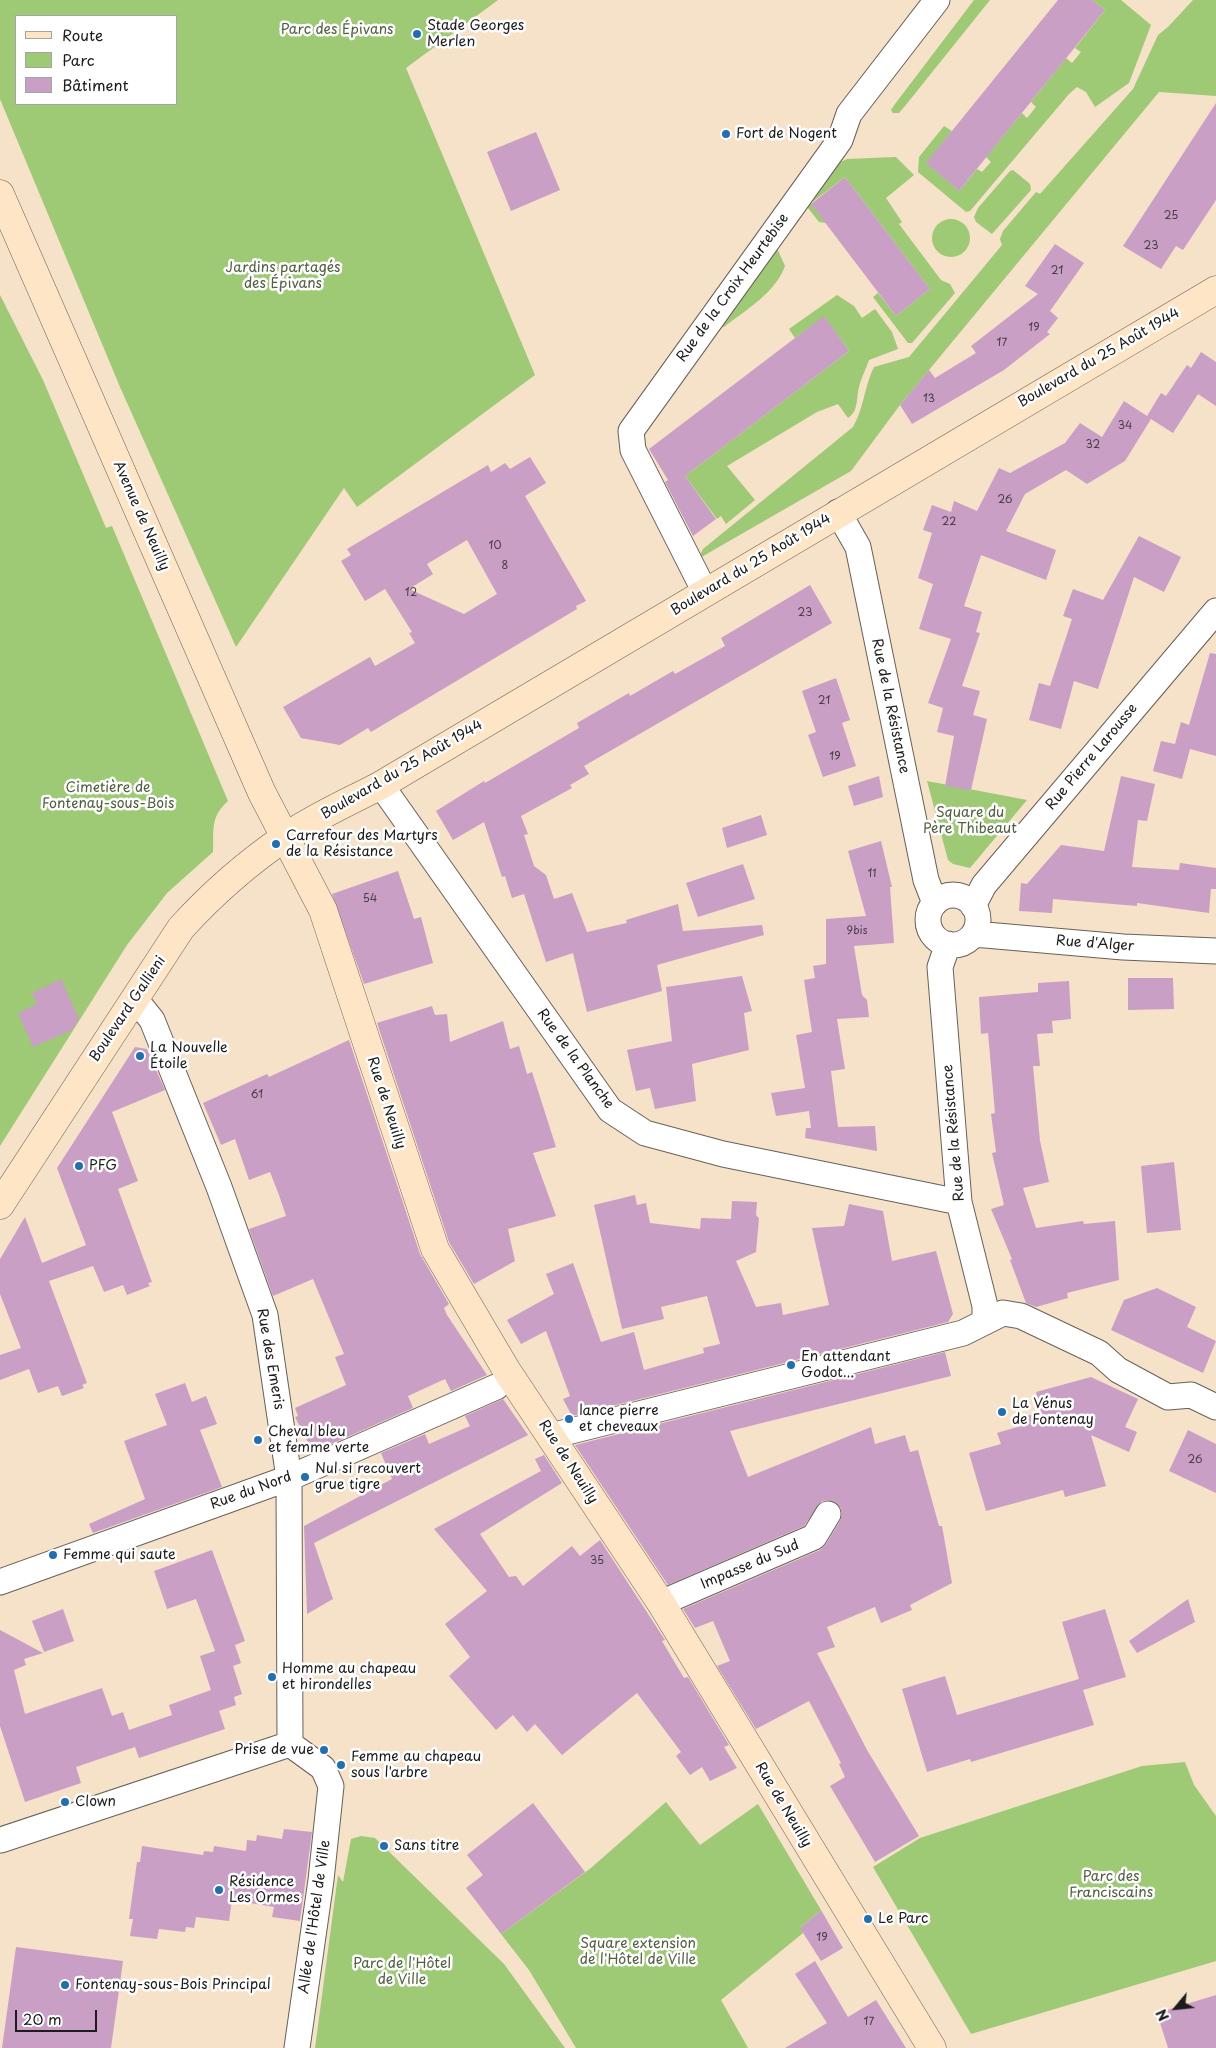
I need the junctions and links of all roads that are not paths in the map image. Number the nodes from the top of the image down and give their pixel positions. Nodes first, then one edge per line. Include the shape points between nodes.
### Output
1 (937, 0) edge
2 (0, 194) edge
3 (1216, 290) edge
4 (838, 512) junction
5 (705, 592) junction
6 (1216, 612) edge
7 (381, 785) junction
8 (285, 838) junction
9 (935, 903) junction
10 (973, 906) junction
11 (974, 934) junction
12 (948, 944) junction
13 (1216, 951) edge
14 (135, 999) junction
15 (959, 1202) junction
16 (0, 1205) edge
17 (985, 1321) junction
18 (496, 1387) dead end
19 (1216, 1407) edge
20 (551, 1436) junction
21 (289, 1478) junction
22 (828, 1514) dead end
23 (0, 1582) edge
24 (661, 1603) junction
25 (290, 1744) junction
26 (0, 1839) edge
27 (0, 1845) edge
28 (298, 2048) edge
29 (932, 2048) edge

1 - 5 street, Rue de la Croix Heurtebise via 848,114 840,140 631,431 633,450
2 - 8 street, Avenue de Neuilly via 262,793
3 - 4 street, Boulevard du 25 Août 1944
4 - 5 street, Boulevard du 25 Août 1944
4 - 9 street, Rue de la Résistance via 858,547 926,880
5 - 7 street, Boulevard du 25 Août 1944
6 - 10 street, Rue Pierre Larousse via 984,885
7 - 8 street, Boulevard du 25 Août 1944
7 - 15 street, Rue de la Planche via 610,1110 645,1133 723,1154
8 - 14 street, Boulevard Gallieni via 209,898 181,928
8 - 20 street, Rue de Neuilly via 323,910 435,1249 502,1363
9 - 10 street via 940,898 954,895
9 - 12 street via 928,917 931,931
10 - 11 street via 978,920
11 - 12 street via 962,943
11 - 13 street, Rue d'Alger via 1123,947
12 - 15 street, Rue de la Résistance via 940,967
14 - 16 street, Boulevard Gallieni
14 - 21 street, Rue des Emeris via 152,1020 219,1186 265,1315
15 - 17 street, Rue de la Résistance via 985,1306
17 - 19 street via 1004,1313 1021,1316 1099,1353 1118,1370 1168,1397 1191,1395
17 - 20 street via 963,1333
18 - 21 street, Rue du Nord
20 - 24 street, Rue de Neuilly
21 - 23 street, Rue du Nord
21 - 25 street, Rue des Emeris
22 - 24 street, Impasse du Sud via 814,1537
24 - 29 street, Rue de Neuilly
25 - 26 street
25 - 28 street, Allée de l'Hôtel de Ville via 323,1768 331,1786
26 - 27 street

